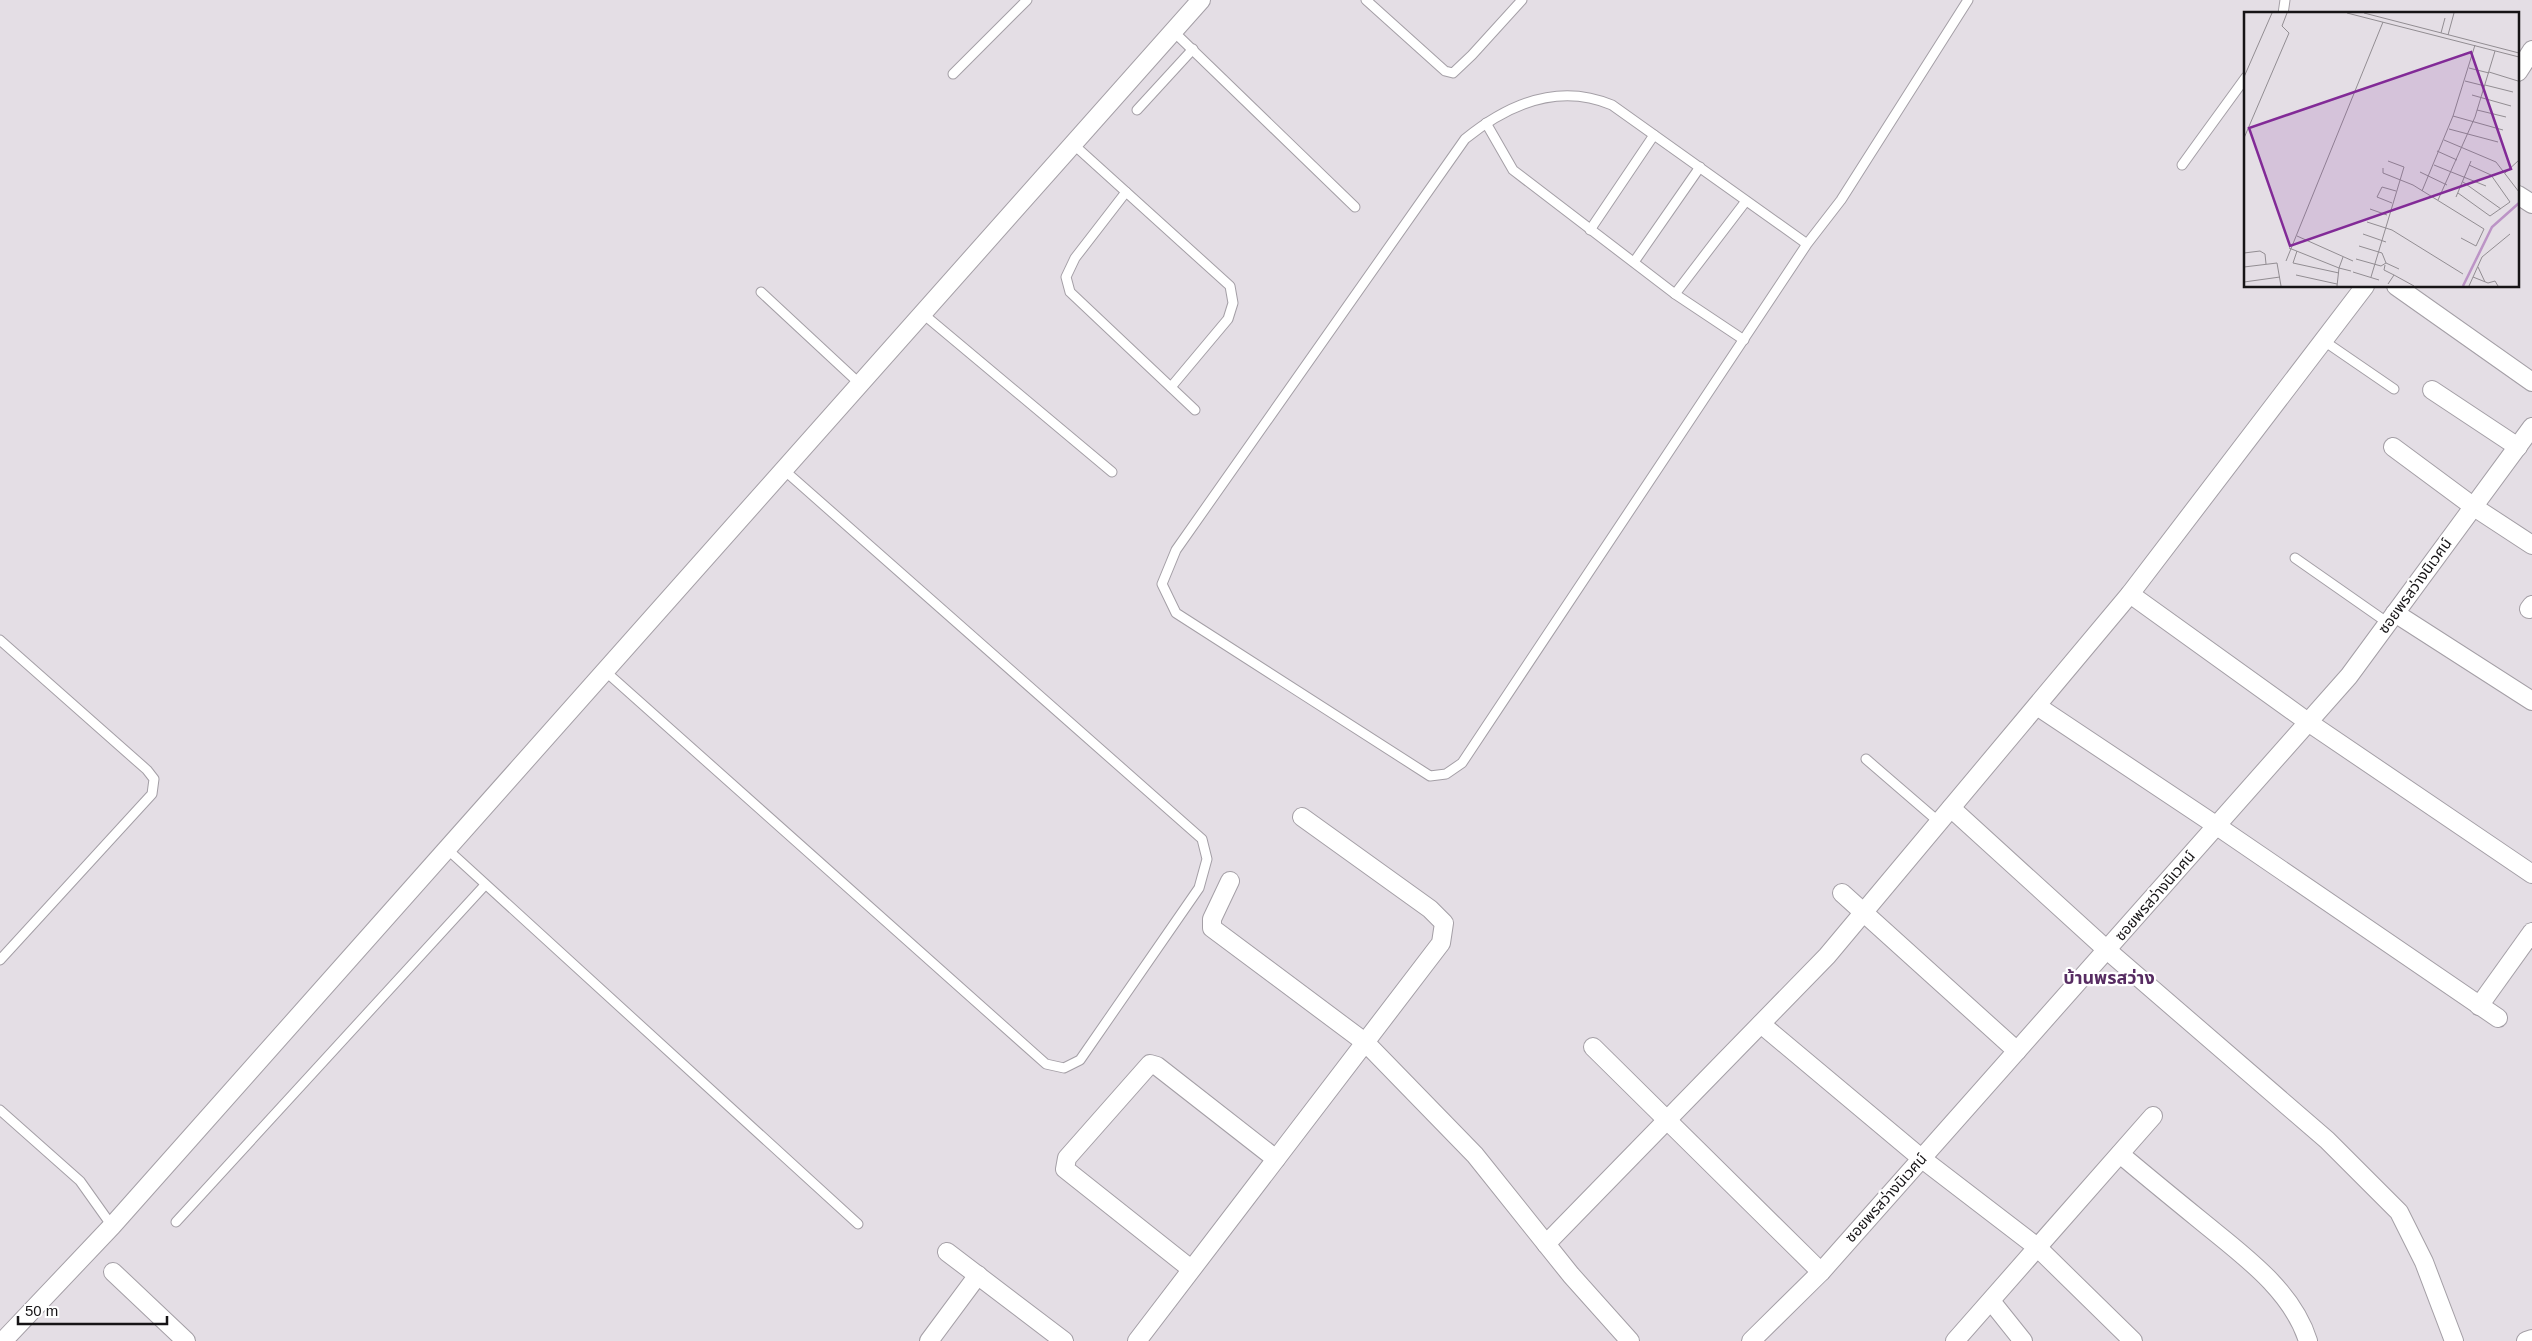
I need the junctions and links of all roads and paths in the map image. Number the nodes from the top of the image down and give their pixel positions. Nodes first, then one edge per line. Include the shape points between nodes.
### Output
1 (1027, 0) edge
2 (1200, 0) edge
3 (1366, 0) edge
4 (1522, 0) edge
5 (1968, 0) edge
6 (1173, 32) junction
7 (1194, 49) junction
8 (2532, 50) edge
9 (2520, 69) edge
10 (953, 74) dead end
11 (2244, 79) edge
12 (1137, 110) dead end
13 (1486, 122) junction
14 (1654, 135) junction
15 (1072, 144) junction
16 (2182, 165) dead end
17 (1700, 167) junction
18 (1126, 192) junction
19 (2520, 196) edge
20 (1746, 200) junction
21 (2532, 204) edge
22 (1355, 207) dead end
23 (1590, 230) junction
24 (1807, 244) junction
25 (1634, 262) junction
26 (2363, 288) edge
27 (2399, 288) edge
28 (761, 292) dead end
29 (1675, 294) junction
30 (922, 314) junction
31 (1744, 340) junction
32 (2324, 340) junction
33 (2532, 382) edge
34 (860, 384) junction
35 (1172, 387) junction
36 (2394, 389) dead end
37 (2432, 390) dead end
38 (1195, 410) dead end
39 (2532, 427) edge
40 (2393, 447) dead end
41 (2518, 447) junction
42 (784, 470) junction
43 (1112, 472) dead end
44 (2474, 507) junction
45 (2532, 545) edge
46 (2296, 558) dead end
47 (2130, 594) junction
48 (2391, 618) junction
49 (0, 640) edge
50 (605, 671) junction
51 (2532, 702) edge
52 (2037, 706) junction
53 (2308, 722) junction
54 (1866, 759) dead end
55 (1951, 808) junction
56 (1302, 817) dead end
57 (1939, 822) junction
58 (2217, 826) junction
59 (447, 849) junction
60 (2532, 874) edge
61 (1230, 881) dead end
62 (485, 885) junction
63 (1842, 893) dead end
64 (1862, 914) junction
65 (2532, 932) edge
66 (2107, 950) junction
67 (0, 960) edge
68 (2479, 1006) junction
69 (2498, 1018) dead end
70 (1761, 1024) junction
71 (1366, 1042) junction
72 (1593, 1047) dead end
73 (2017, 1051) junction
74 (0, 1110) edge
75 (2153, 1116) dead end
76 (1667, 1120) junction
77 (2120, 1154) junction
78 (1922, 1158) junction
79 (1276, 1159) junction
80 (176, 1222) dead end
81 (858, 1224) dead end
82 (112, 1226) junction
83 (1546, 1244) junction
84 (2037, 1247) junction
85 (947, 1252) dead end
86 (1191, 1269) junction
87 (113, 1272) dead end
88 (1821, 1272) junction
89 (978, 1275) junction
90 (1990, 1301) junction
91 (2532, 1339) edge
92 (3, 1341) edge
93 (186, 1341) edge
94 (929, 1341) edge
95 (1064, 1341) edge
96 (1137, 1341) edge
97 (1630, 1341) edge
98 (1751, 1341) edge
99 (1955, 1341) edge
100 (2024, 1341) edge
101 (2133, 1341) edge
102 (2308, 1341) edge
103 (2454, 1341) edge
104 (2526, 1341) edge

1 - 10 lane
2 - 6 street
3 - 4 lane via 1446,72 1453,73
5 - 24 lane via 1841,200
6 - 7 lane
6 - 15 street
7 - 12 lane
7 - 22 lane
8 - 9 street
11 - 16 lane
13 - 14 lane via 1528,101 1566,95 1593,97 1612,105
13 - 23 lane via 1513,170
13 - 31 lane via 1465,139 1176,550 1162,584 1176,613 1430,776 1446,774 1462,763
14 - 17 lane
14 - 23 lane
15 - 18 lane
15 - 30 street
17 - 20 lane
17 - 25 lane
18 - 35 lane via 1075,258 1066,277 1070,292
18 - 35 lane via 1230,286 1233,303 1228,319
19 - 21 street
20 - 24 lane
20 - 29 lane
23 - 25 lane
24 - 31 lane
25 - 29 lane
26 - 32 street
27 - 33 street
28 - 34 lane
29 - 31 lane
30 - 34 street
30 - 43 lane
32 - 36 lane
32 - 47 street
34 - 42 street
35 - 38 lane
37 - 41 street
39 - 41 street, ซอยพรสว่างนิเวศน์
40 - 44 street
41 - 44 street, ซอยพรสว่างนิเวศน์
42 - 50 street
42 - 50 lane via 1202,838 1207,859 1198,888 1080,1060 1064,1068 1046,1064
44 - 45 street
44 - 48 street, ซอยพรสว่างนิเวศน์
46 - 48 lane
47 - 52 street
47 - 53 street
48 - 51 street
48 - 53 street, ซอยพรสว่างนิเวศน์ via 2349,676
49 - 67 lane via 154,779 152,794
50 - 59 street
52 - 55 street
52 - 58 street
53 - 58 street, ซอยพรสว่างนิเวศน์
53 - 60 street
54 - 57 lane
55 - 57 street
55 - 66 street
56 - 71 street via 1430,909 1444,923 1442,943
57 - 64 street
58 - 66 street, ซอยพรสว่างนิเวศน์
58 - 68 street
59 - 62 lane
59 - 82 street
61 - 71 street via 1212,919 1212,928
62 - 80 lane
62 - 81 lane
63 - 64 street
64 - 70 street via 1827,956
64 - 73 street
65 - 68 street
66 - 73 street, ซอยพรสว่างนิเวศน์
66 - 103 street via 2327,1140 2399,1212 2424,1262
68 - 69 street
70 - 76 street
70 - 78 street
71 - 79 street
71 - 83 street via 1475,1155
72 - 76 street
73 - 78 street, ซอยพรสว่างนิเวศน์
74 - 82 lane via 80,1181
75 - 77 street
76 - 83 street
76 - 88 street
77 - 84 street
77 - 102 street via 2248,1259 2287,1300 2304,1327
78 - 84 street
78 - 88 street, ซอยพรสว่างนิเวศน์
79 - 86 street
79 - 86 street via 1158,1066 1150,1064 1067,1158 1065,1169
82 - 92 street
83 - 97 street
84 - 90 street
84 - 101 street
85 - 89 street
86 - 96 street
87 - 93 street
88 - 98 street, ซอยพรสว่างนิเวศน์
89 - 94 street
89 - 95 street
90 - 99 street
90 - 100 street
91 - 104 street

